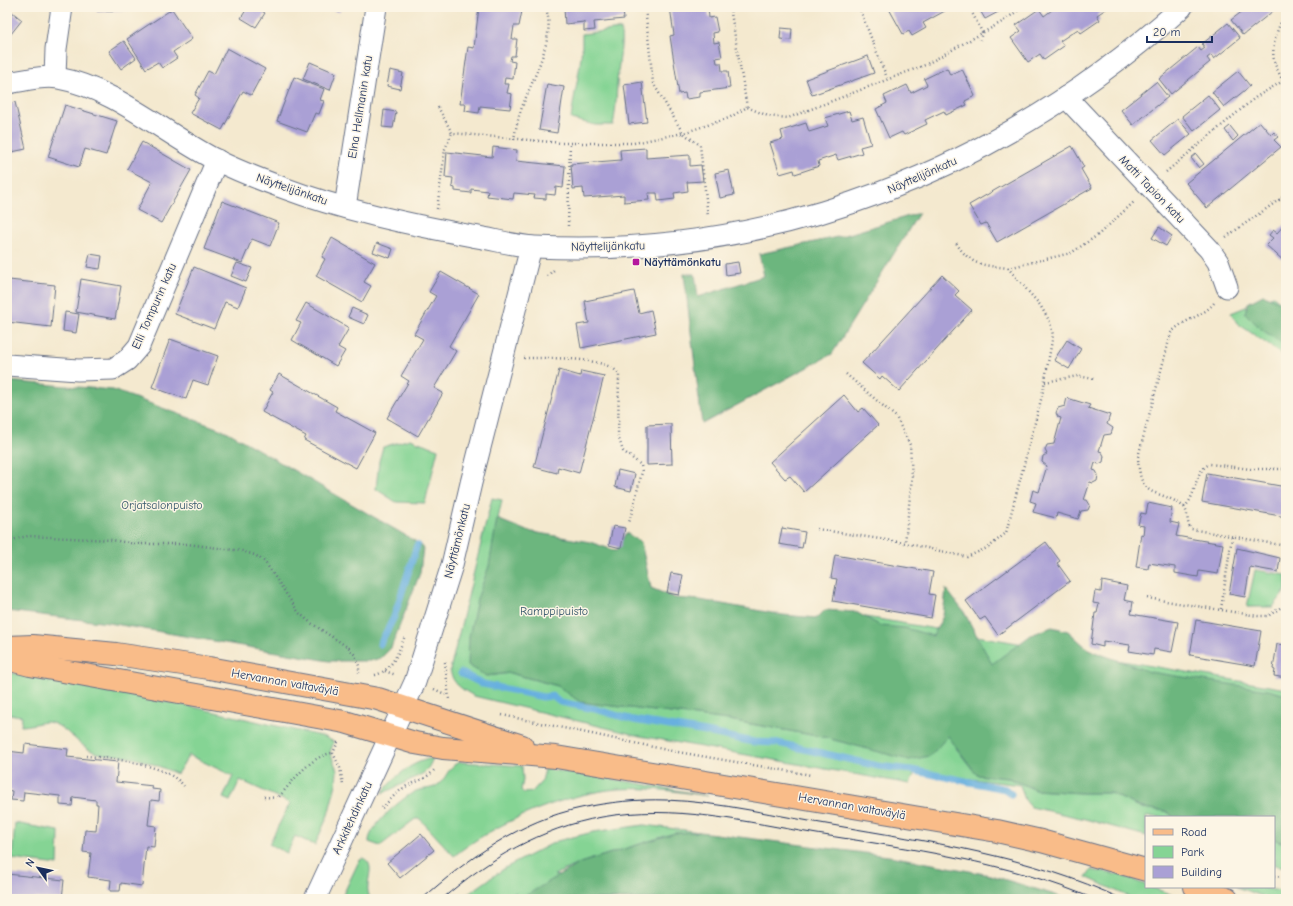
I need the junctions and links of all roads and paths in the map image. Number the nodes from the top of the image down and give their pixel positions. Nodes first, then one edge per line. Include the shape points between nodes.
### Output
1 (62, 7) edge
2 (376, 7) edge
3 (545, 7) edge
4 (644, 7) edge
5 (730, 7) edge
6 (859, 7) edge
7 (969, 7) edge
8 (1023, 7) edge
9 (1182, 7) edge
10 (1286, 13) edge
11 (982, 32) junction
12 (980, 40) dead end
13 (55, 77) junction
14 (887, 78) junction
15 (1283, 81) junction
16 (7, 83) edge
17 (1286, 86) edge
18 (1066, 97) junction
19 (438, 107) dead end
20 (747, 107) junction
21 (452, 133) junction
22 (684, 133) junction
23 (514, 140) junction
24 (570, 142) junction
25 (217, 160) junction
26 (1150, 186) junction
27 (1286, 195) edge
28 (1286, 199) edge
29 (1279, 200) junction
30 (345, 207) junction
31 (437, 214) dead end
32 (568, 229) dead end
33 (706, 237) junction
34 (955, 241) dead end
35 (532, 247) junction
36 (1209, 249) junction
37 (1008, 268) junction
38 (1227, 287) joint
39 (503, 356) junction
40 (7, 365) edge
41 (846, 374) dead end
42 (1094, 379) dead end
43 (1045, 382) junction
44 (1286, 469) edge
45 (1184, 507) junction
46 (629, 523) dead end
47 (817, 529) dead end
48 (1232, 537) junction
49 (7, 541) edge
50 (905, 543) junction
51 (1286, 546) edge
52 (1147, 598) dead end
53 (1286, 604) edge
54 (1221, 609) junction
55 (7, 648) edge
56 (7, 659) edge
57 (359, 679) dead end
58 (404, 707) junction
59 (498, 714) dead end
60 (390, 736) junction
61 (333, 753) dead end
62 (86, 756) dead end
63 (556, 757) junction
64 (435, 769) dead end
65 (812, 776) dead end
66 (184, 786) dead end
67 (264, 797) dead end
68 (378, 814) dead end
69 (1145, 870) edge
70 (1275, 876) edge
71 (1286, 877) edge
72 (1198, 888) edge
73 (315, 899) edge
74 (1227, 899) edge

1 - 13 street
2 - 30 street, Elna Hellmanin katu
3 - 23 path via 549,26 540,61 519,116
4 - 22 path via 653,83
5 - 20 path
6 - 14 path
7 - 11 path
8 - 11 path
9 - 18 street, Näyttelijänkatu via 1159,28
10 - 15 path via 1274,41 1274,60
11 - 12 path
11 - 14 path via 925,65
13 - 16 street, Näyttelijänkatu
13 - 25 street, Näyttelijänkatu via 88,86
14 - 20 path via 788,118 768,116
15 - 17 path
15 - 26 path via 1256,97
18 - 26 street, Matti Tapion katu
18 - 33 street, Näyttelijänkatu via 986,145 900,186 803,219
19 - 21 path
20 - 22 path via 729,118
21 - 23 path
21 - 31 path via 445,148
22 - 24 path via 634,143
22 - 33 path via 700,145 709,220
23 - 24 path
24 - 32 path
25 - 30 street, Näyttelijänkatu via 283,188
25 - 40 street, Elli Tompurin katu via 139,346 127,360 113,369 78,370
26 - 36 street, Matti Tapion katu
26 - 37 path via 1098,235 1071,253
27 - 29 path
28 - 29 path
29 - 36 path
30 - 35 street, Näyttelijänkatu via 428,228
33 - 35 street, Näyttelijänkatu via 637,247
34 - 37 path via 964,256 983,266
35 - 39 street, Näyttämönkatu
36 - 38 street, Matti Tapion katu via 1218,262
37 - 43 path via 1040,305 1050,322 1053,335
38 - 45 path via 1209,310 1180,325 1171,333 1138,457 1139,474 1145,487
39 - 46 path via 577,360 611,366 617,370 618,436 623,451 641,465 642,472
39 - 58 street, Näyttämönkatu via 452,565 415,682
41 - 50 path via 896,417 910,445 912,477
42 - 43 path via 1078,376
43 - 50 path via 1006,533 990,548 967,557
44 - 45 path via 1251,469 1210,464 1202,470 1191,500
45 - 48 path via 1191,529
47 - 50 path
48 - 51 path
48 - 54 path
49 - 57 path via 28,536 112,540 135,544 187,544 255,555 265,562 299,613 355,655 359,666
52 - 54 path
53 - 54 path via 1268,616
55 - 58 main road, Hervannan valtaväylä via 33,646 156,660 366,696
56 - 60 main road, Hervannan valtaväylä via 345,722
58 - 60 street, Näyttämönkatu
58 - 63 main road, Hervannan valtaväylä
59 - 65 path via 672,752
60 - 63 main road, Hervannan valtaväylä via 443,748
60 - 73 street, Arkkitehdinkatu
61 - 67 path via 327,754 306,768 278,798
62 - 66 path via 135,762 178,778
63 - 69 main road, Hervannan valtaväylä via 997,831
64 - 68 path via 428,777 394,796
70 - 71 path
72 - 74 main road

